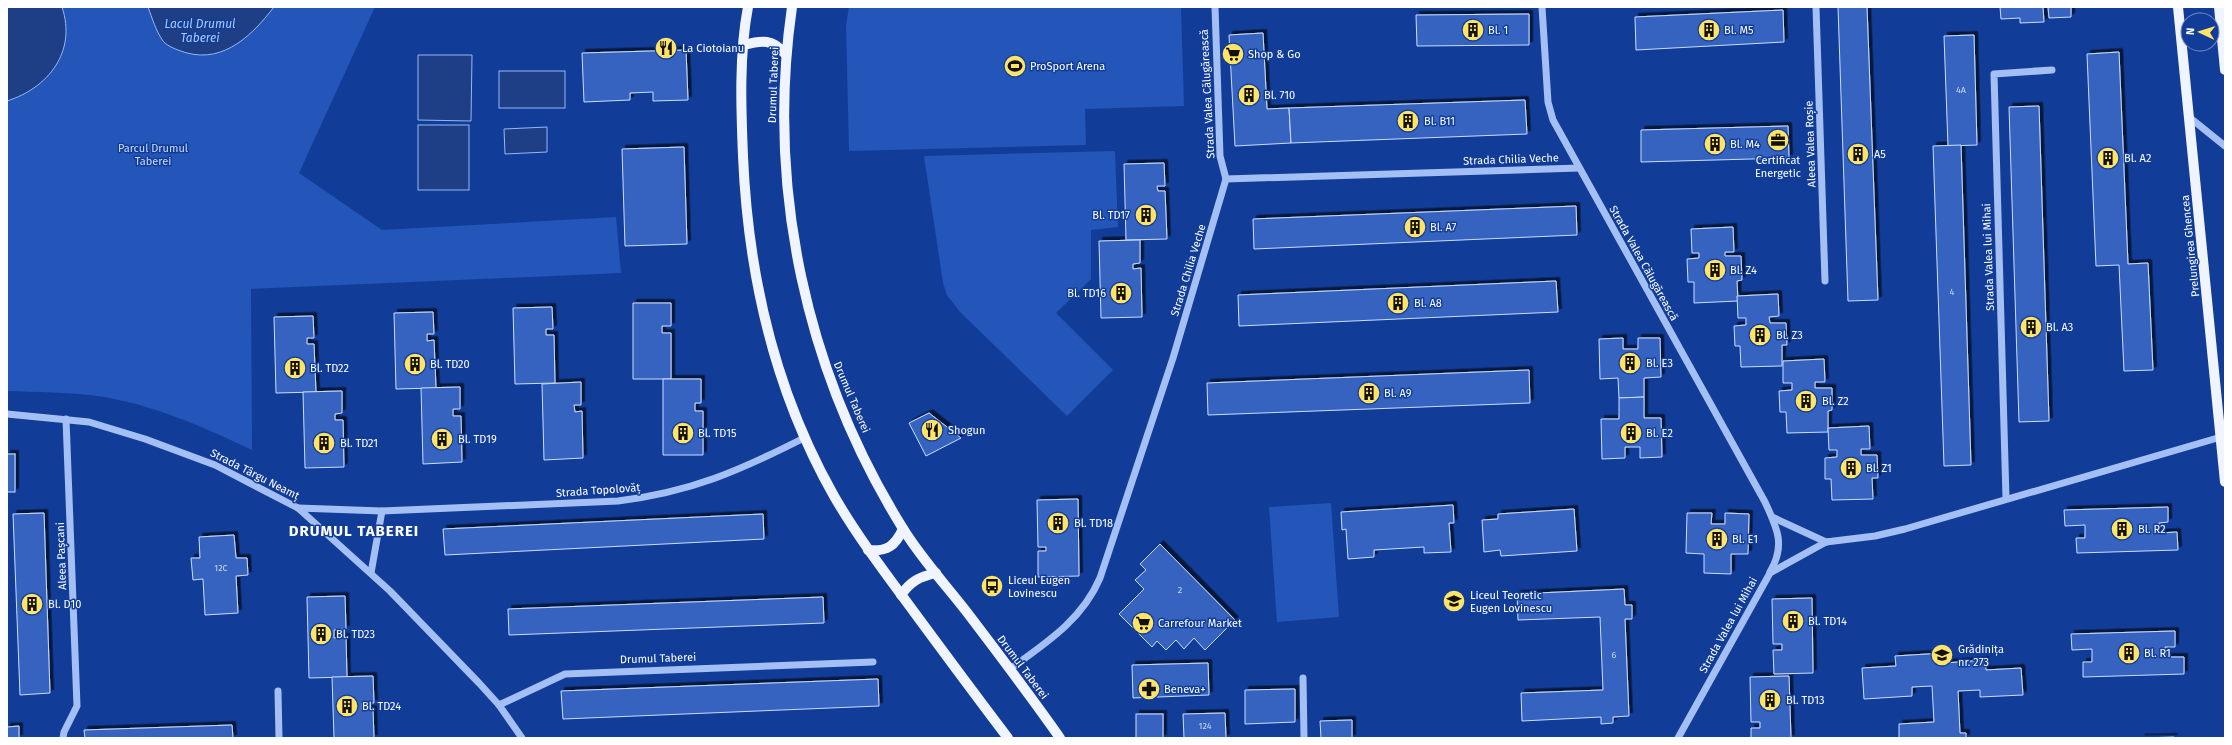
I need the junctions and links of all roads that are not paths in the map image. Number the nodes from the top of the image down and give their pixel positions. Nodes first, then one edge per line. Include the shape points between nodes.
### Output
1 (748, 7) edge
2 (792, 7) edge
3 (1215, 7) edge
4 (1542, 7) edge
5 (1816, 7) edge
6 (2178, 7) edge
7 (2219, 7) edge
8 (744, 45) junction
9 (785, 54) junction
10 (2052, 70) dead end
11 (2225, 70) edge
12 (2189, 118) junction
13 (2225, 146) edge
14 (1578, 168) junction
15 (1226, 178) junction
16 (1825, 281) dead end
17 (7, 414) edge
18 (66, 419) junction
19 (2220, 437) junction
20 (804, 438) junction
21 (2225, 482) edge
22 (2006, 498) junction
23 (298, 508) junction
24 (382, 511) junction
25 (1772, 517) junction
26 (903, 529) junction
27 (1826, 542) junction
28 (868, 550) junction
29 (371, 573) junction
30 (936, 573) junction
31 (1770, 573) junction
32 (901, 595) junction
33 (873, 662) dead end
34 (1010, 669) junction
35 (1303, 678) dead end
36 (278, 691) dead end
37 (499, 705) junction
38 (63, 738) edge
39 (279, 738) edge
40 (522, 738) edge
41 (1008, 738) edge
42 (1060, 738) edge
43 (1304, 738) edge
44 (1678, 738) edge

1 - 8 main road
2 - 9 main road, Drumul Taberei
3 - 15 street, Strada Valea Călugărească via 1220,156
4 - 14 street, Strada Valea Călugărească via 1548,102 1553,120
5 - 16 street, Aleea Valea Roșie
6 - 12 main road, Prelungirea Ghencea
7 - 11 main road
8 - 9 main road via 764,40 779,46
8 - 20 main road via 744,191 750,242 759,294 776,360
9 - 26 main road, Drumul Taberei via 783,135 786,181 802,284 820,352 836,395 880,488
10 - 22 street, Strada Valea lui Mihai via 1994,74
12 - 13 street
12 - 19 main road, Prelungirea Ghencea
14 - 15 street, Strada Chilia Veche
14 - 25 street, Strada Valea Călugărească
15 - 34 street, Strada Chilia Veche via 1173,358 1093,595 1065,628
17 - 18 street, Strada Târgu Neamț
18 - 23 street, Strada Târgu Neamț via 119,430 215,465
18 - 38 street, Aleea Pașcani via 77,706
19 - 21 main road, Prelungirea Ghencea
19 - 22 street, Strada Valea lui Mihai
20 - 24 street, Strada Topolovăț via 713,480 655,496 618,501
20 - 28 main road via 834,496
22 - 27 street, Strada Valea lui Mihai via 1897,531 1854,540
23 - 24 street, Strada Topolovăț
23 - 29 street, Strada Târgu Neamț
24 - 29 street
25 - 27 street
25 - 31 street, Strada Valea Călugărească via 1777,529 1779,546 1776,562
26 - 28 main road via 893,545 886,550
26 - 30 main road, Drumul Taberei
27 - 31 street, Strada Valea lui Mihai
28 - 32 main road
29 - 37 street, Strada Târgu Neamț
30 - 32 main road via 918,577
30 - 34 main road, Drumul Taberei
31 - 44 street, Strada Valea lui Mihai
32 - 41 main road
33 - 37 street, Drumul Taberei via 565,674
34 - 42 main road, Drumul Taberei
35 - 43 street
36 - 39 street
37 - 40 street, Strada Târgu Neamț

